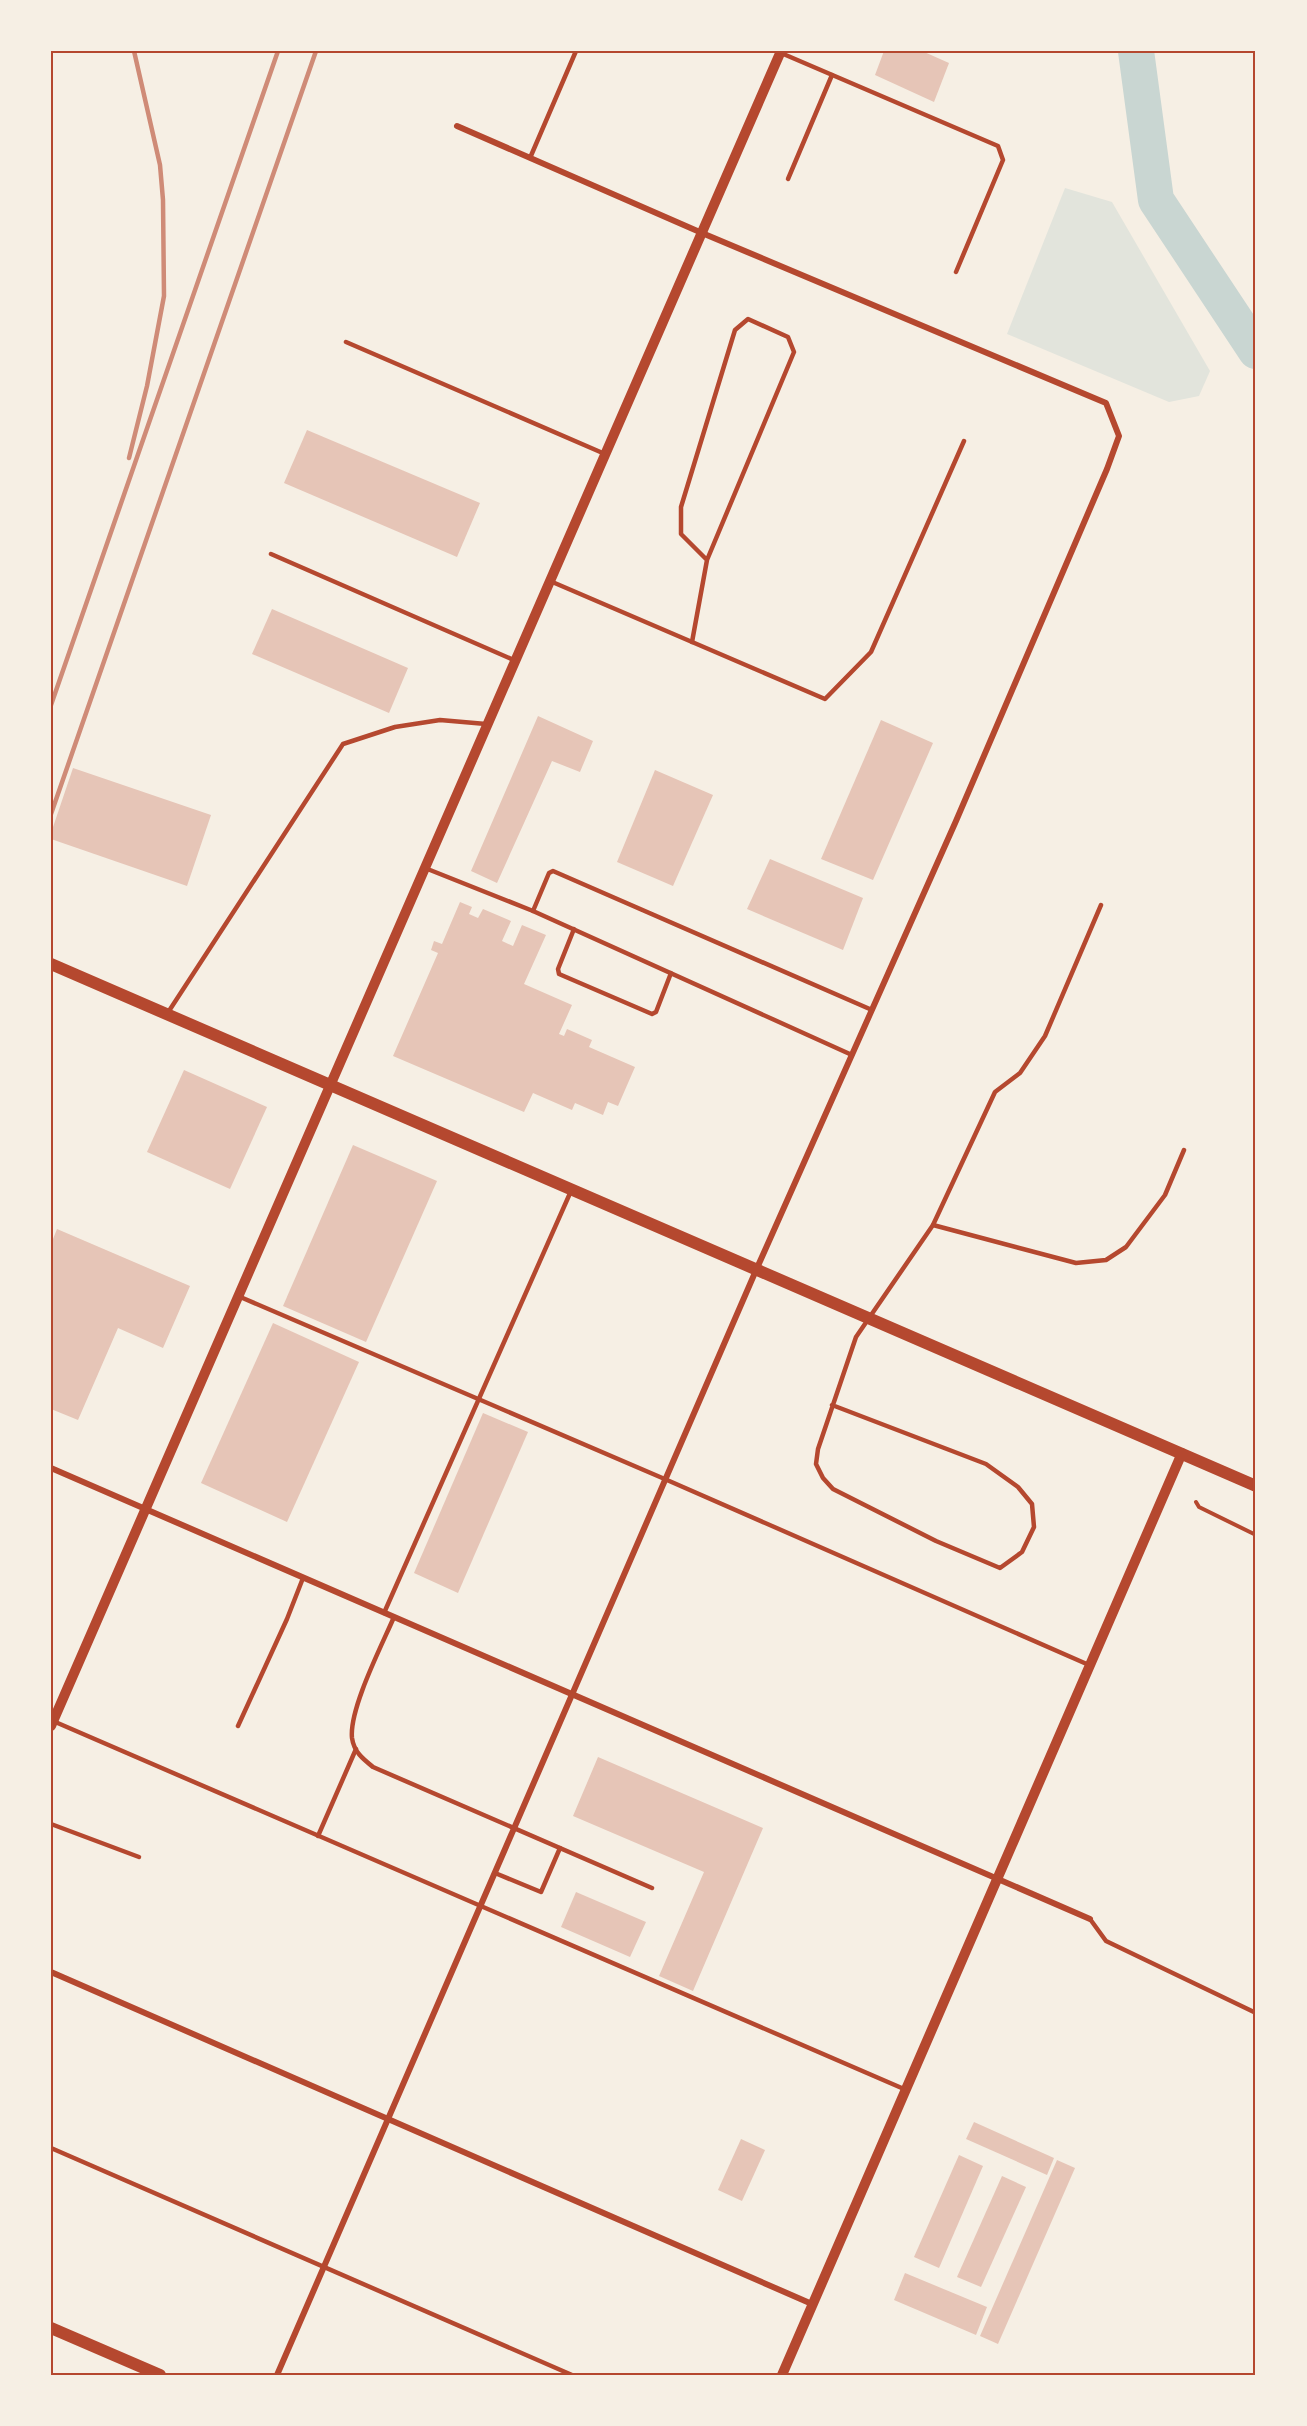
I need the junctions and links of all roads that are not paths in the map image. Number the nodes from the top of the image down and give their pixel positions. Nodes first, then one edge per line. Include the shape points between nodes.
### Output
1 (576, 51) edge
2 (779, 52) edge
3 (832, 75) junction
4 (457, 126) dead end
5 (531, 158) junction
6 (788, 179) dead end
7 (702, 233) junction
8 (956, 272) dead end
9 (345, 342) dead end
10 (964, 441) dead end
11 (605, 454) junction
12 (271, 554) dead end
13 (707, 560) junction
14 (550, 581) junction
15 (692, 642) junction
16 (516, 661) junction
17 (488, 724) junction
18 (425, 868) junction
19 (1101, 906) dead end
20 (533, 911) junction
21 (574, 929) junction
22 (51, 964) edge
23 (671, 973) junction
24 (872, 1010) junction
25 (167, 1014) junction
26 (852, 1055) junction
27 (331, 1084) junction
28 (1184, 1150) dead end
29 (572, 1189) junction
30 (933, 1225) junction
31 (757, 1268) junction
32 (238, 1296) junction
33 (871, 1318) junction
34 (478, 1399) junction
35 (832, 1405) junction
36 (1182, 1452) junction
37 (51, 1468) edge
38 (667, 1480) junction
39 (1256, 1486) edge
40 (145, 1509) junction
41 (303, 1578) junction
42 (384, 1613) junction
43 (394, 1617) junction
44 (1089, 1665) junction
45 (573, 1695) junction
46 (52, 1724) edge
47 (238, 1726) dead end
48 (356, 1749) junction
49 (51, 1824) edge
50 (515, 1828) junction
51 (318, 1836) junction
52 (560, 1848) junction
53 (139, 1857) dead end
54 (495, 1873) junction
55 (998, 1879) junction
56 (652, 1888) dead end
57 (481, 1907) junction
58 (1090, 1919) joint
59 (51, 1972) edge
60 (1256, 2013) edge
61 (906, 2090) junction
62 (388, 2117) junction
63 (51, 2148) edge
64 (325, 2268) junction
65 (812, 2304) junction
66 (51, 2328) edge
67 (160, 2375) edge
68 (277, 2375) edge
69 (572, 2375) edge
70 (782, 2375) edge

1 - 5 lane
2 - 3 lane
2 - 7 street
3 - 6 lane
3 - 8 lane via 998,146 1003,160
4 - 5 street
5 - 7 street
7 - 11 street
7 - 24 street via 1106,403 1119,436
9 - 11 lane
10 - 15 lane via 871,652 825,699
11 - 14 street
12 - 16 lane
13 - 13 lane via 681,534 681,507 735,330 748,319 788,338 794,352
13 - 15 lane
14 - 15 lane
14 - 16 street
16 - 17 street
17 - 18 street
17 - 25 lane via 440,720 395,727 343,744
18 - 20 lane
18 - 27 street
19 - 30 lane via 1046,1036 1020,1073 994,1092
20 - 21 lane
20 - 24 lane via 553,871
21 - 23 lane
21 - 23 lane via 559,974 652,1014
22 - 25 main road
23 - 26 lane
24 - 26 street
25 - 27 main road
26 - 31 street
27 - 29 main road
27 - 32 street
28 - 30 lane via 1165,1195 1126,1247 1106,1260 1076,1263
29 - 31 main road
29 - 34 lane
30 - 33 lane
31 - 33 main road
31 - 38 street
32 - 34 lane
32 - 40 street
33 - 35 lane via 856,1337
33 - 36 main road
34 - 38 lane
34 - 42 lane
35 - 35 lane via 816,1464 833,1489 1000,1568 1022,1552 1034,1527 1032,1504 1018,1487 986,1464
36 - 39 main road
36 - 44 street
37 - 40 street
38 - 44 lane
38 - 45 street
40 - 41 street
40 - 46 street
41 - 42 street
41 - 47 lane
42 - 43 street
43 - 45 street
43 - 48 lane via 361,1696 353,1724
44 - 55 street
45 - 50 street
45 - 55 street
46 - 51 lane
48 - 50 lane via 373,1767
48 - 51 lane
49 - 53 lane
50 - 52 lane
50 - 54 street
51 - 57 lane
52 - 54 lane via 541,1892
52 - 56 lane
54 - 57 street
55 - 58 street
55 - 61 street
57 - 61 lane
57 - 62 street
58 - 60 lane via 1106,1941
59 - 62 street
61 - 65 street
62 - 64 street
62 - 65 street
63 - 64 lane
64 - 68 street
64 - 69 lane
65 - 70 street
66 - 67 main road

